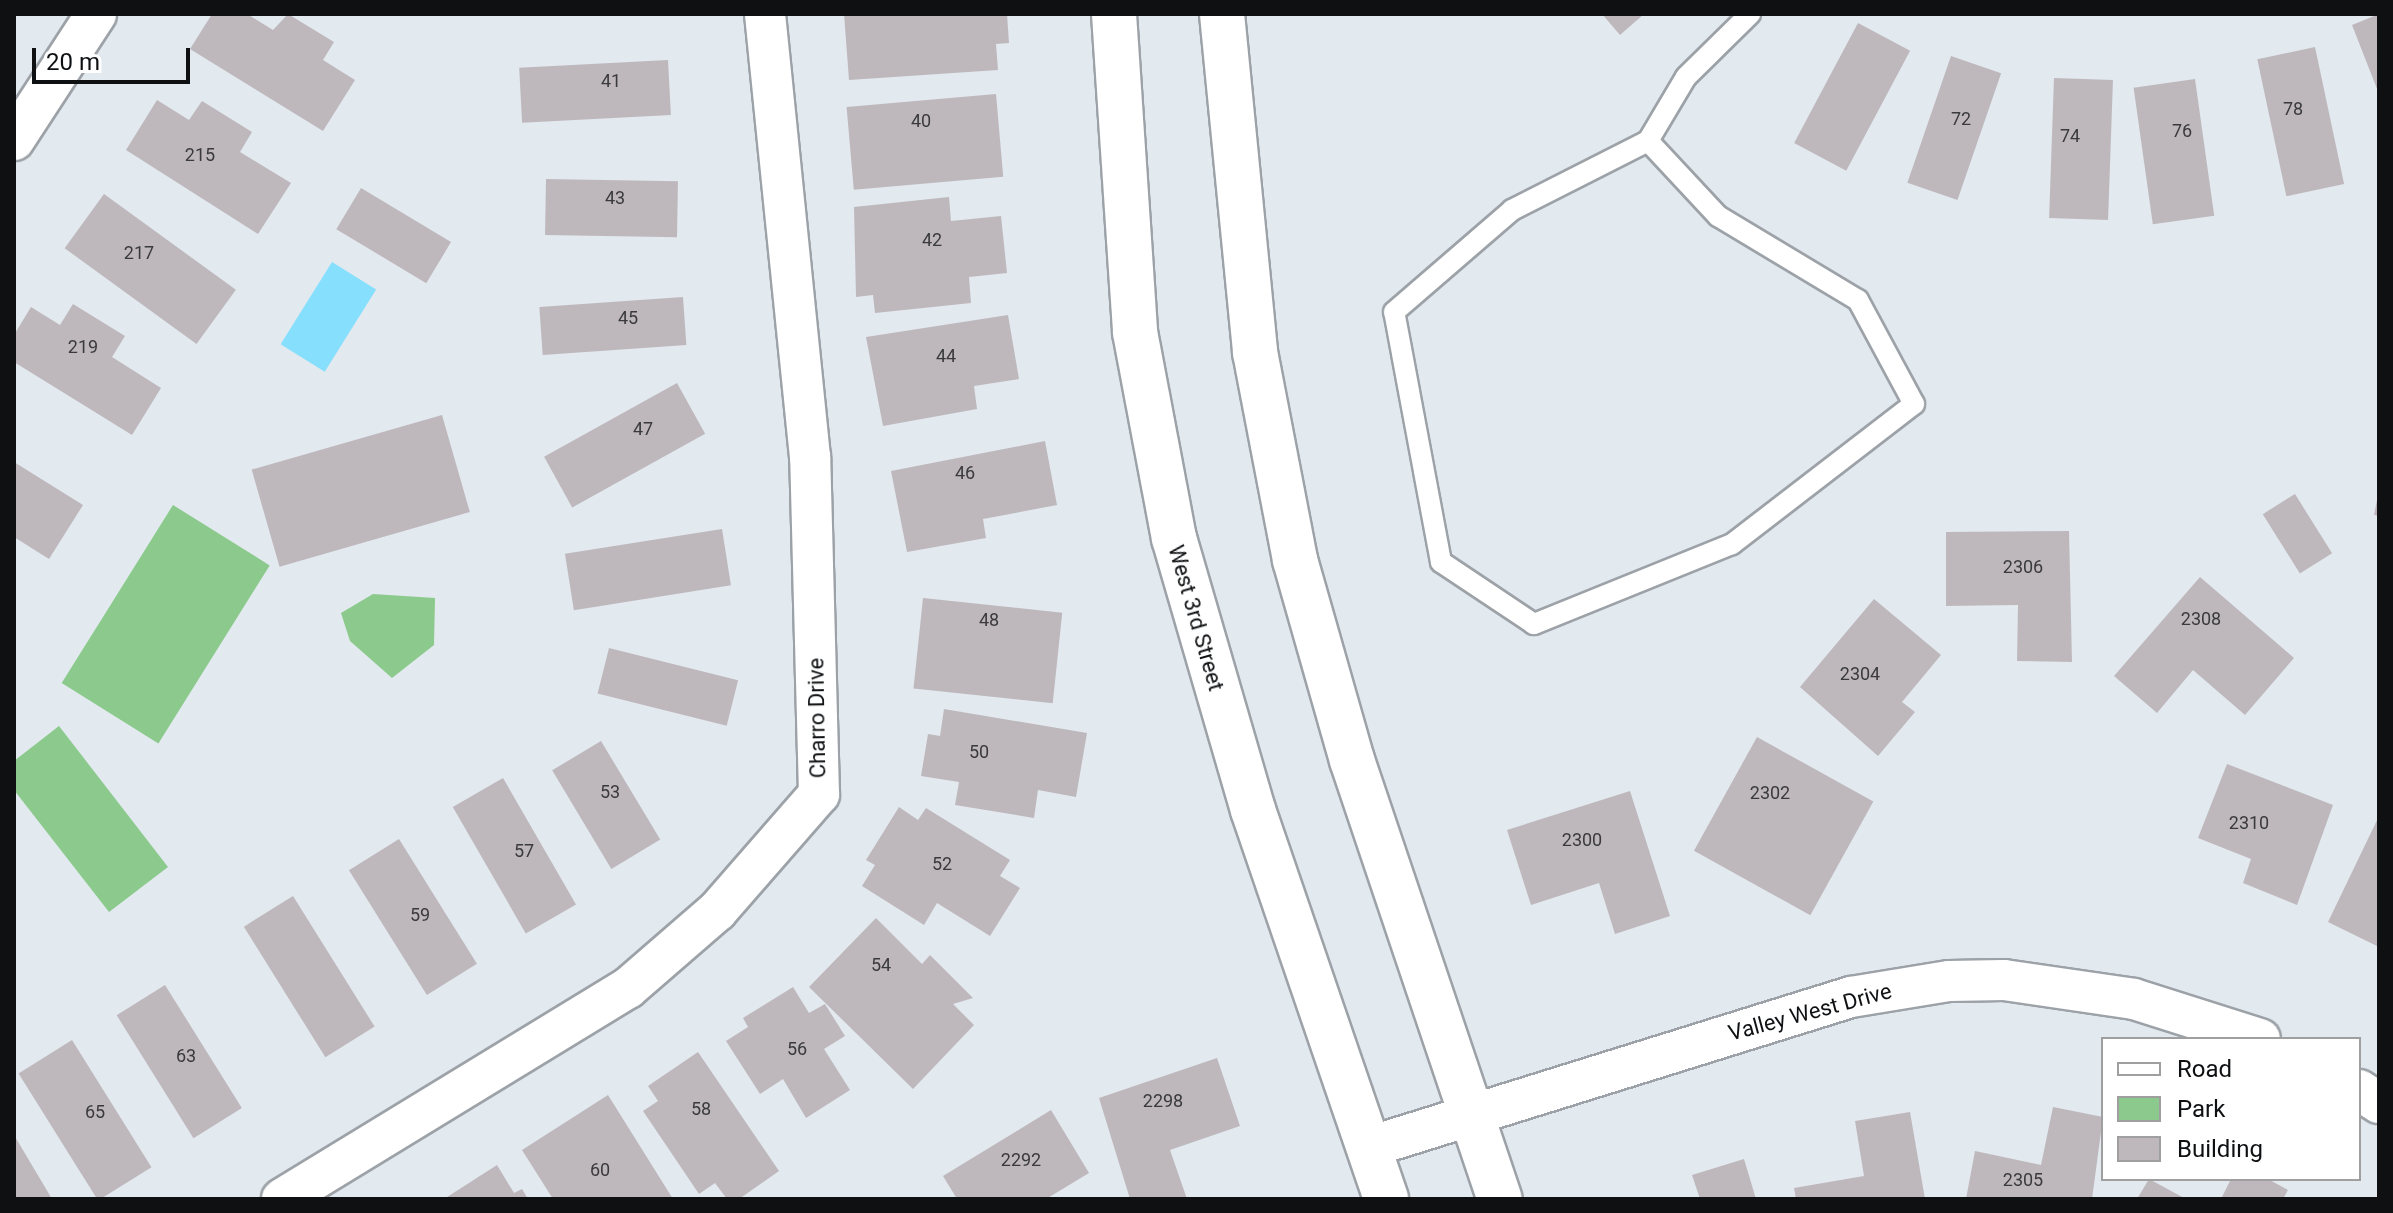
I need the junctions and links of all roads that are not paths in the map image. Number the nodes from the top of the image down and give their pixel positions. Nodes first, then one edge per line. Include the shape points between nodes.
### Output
1 (96, 14) edge
2 (765, 14) edge
3 (1114, 14) edge
4 (1222, 14) edge
5 (1750, 14) edge
6 (14, 140) edge
7 (1648, 141) junction
8 (2254, 1037) edge
9 (2361, 1091) edge
10 (2379, 1103) edge
11 (1474, 1114) junction
12 (1369, 1147) junction
13 (282, 1199) edge
14 (1386, 1199) edge
15 (1500, 1199) edge

1 - 6 street
2 - 13 street, Charro Drive via 810,457 819,794 717,911 628,988
3 - 12 main road, West 3rd Street via 1135,332 1174,538 1253,810
4 - 11 main road via 1251,323 1295,560 1352,760
5 - 7 lane via 1686,77
7 - 7 lane via 1512,210 1394,312 1441,562 1534,624 1732,544 1914,404 1858,300 1718,216
8 - 11 street, Valley West Drive via 2134,999 2004,980 1949,981 1851,997
9 - 10 street
11 - 12 street, Valley West Drive
11 - 15 main road
12 - 14 main road, West 3rd Street

